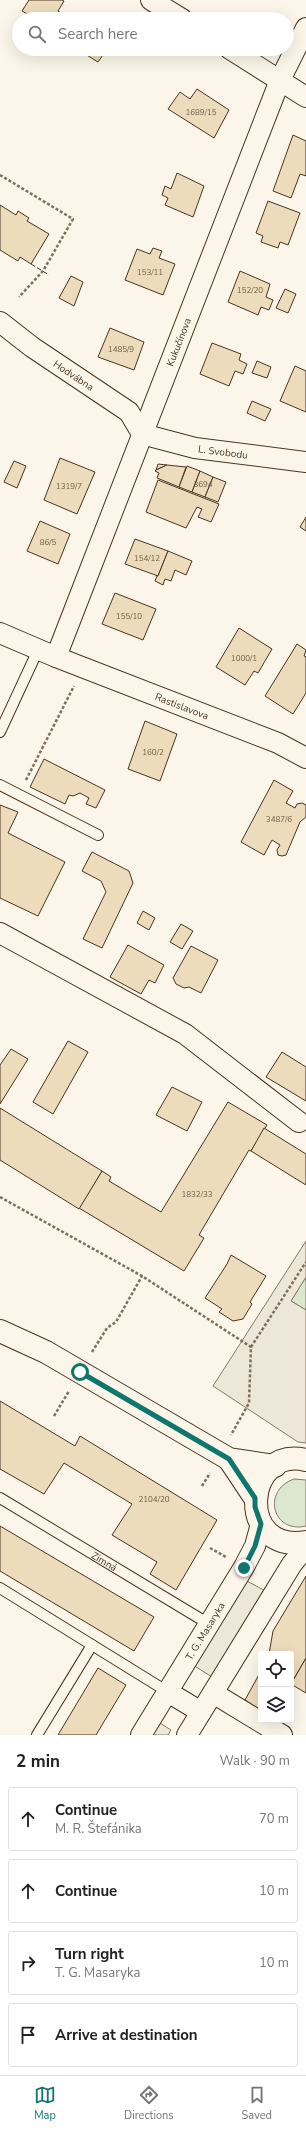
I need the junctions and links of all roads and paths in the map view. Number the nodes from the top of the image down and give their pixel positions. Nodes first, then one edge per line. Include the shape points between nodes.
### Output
1 (151, 0) edge
2 (171, 12) edge
3 (306, 28) edge
4 (294, 52) edge
5 (241, 56) edge
6 (292, 56) edge
7 (280, 80) junction
8 (306, 97) edge
9 (0, 175) edge
10 (19, 297) dead end
11 (0, 322) edge
12 (142, 434) junction
13 (306, 462) edge
14 (0, 634) edge
15 (47, 653) junction
16 (74, 685) dead end
17 (0, 732) edge
18 (306, 758) edge
19 (0, 785) edge
20 (19, 795) junction
21 (98, 835) dead end
22 (0, 933) edge
23 (299, 1122) dead end
24 (0, 1197) edge
25 (306, 1262) edge
26 (142, 1276) junction
27 (0, 1331) edge
28 (251, 1346) junction
29 (92, 1353) dead end
30 (74, 1384) dead end
31 (54, 1416) dead end
32 (223, 1456) junction
33 (306, 1460) edge
34 (275, 1466) junction
35 (202, 1486) dead end
36 (0, 1498) edge
37 (255, 1498) junction
38 (261, 1524) junction
39 (306, 1542) edge
40 (210, 1548) dead end
41 (306, 1548) edge
42 (232, 1560) dead end
43 (0, 1588) edge
44 (209, 1624) junction
45 (92, 1645) junction
46 (168, 1692) junction
47 (213, 1693) junction
48 (201, 1712) junction
49 (37, 1735) edge
50 (141, 1735) edge
51 (187, 1735) edge
52 (282, 1735) edge

1 - 2 street
3 - 4 street, Kukučínova
5 - 7 street
6 - 7 street, Kukučínova
7 - 8 street
7 - 12 street, Kukučínova
9 - 10 path via 73,219 43,272
11 - 12 street, Hodvábna via 32,347 128,412
12 - 13 street, L. Svobodu via 195,448
12 - 15 street, Kukučínova
14 - 15 street, Rastislavova
15 - 17 lane
15 - 18 street, Rastislavova via 278,743
16 - 20 path
19 - 20 lane
20 - 21 lane
22 - 23 street via 185,1034
24 - 26 path
25 - 28 path
26 - 28 path
26 - 29 path via 116,1322 107,1328
27 - 32 street via 46,1352
28 - 32 path via 249,1403
30 - 31 path
32 - 34 street
32 - 35 path
32 - 37 street
33 - 34 street via 293,1459
34 - 37 street via 268,1470 259,1483
36 - 44 lane, Zimná
37 - 38 street via 255,1507
38 - 39 street via 270,1534 283,1541 297,1544
38 - 44 street, T. G. Masaryka via 255,1546
40 - 42 path
41 - 47 street via 292,1564
43 - 45 lane
44 - 46 street, T. G. Masaryka
45 - 46 lane
45 - 49 lane
46 - 48 street
46 - 50 street, T. G. Masaryka
47 - 48 street
47 - 52 street
48 - 51 street

